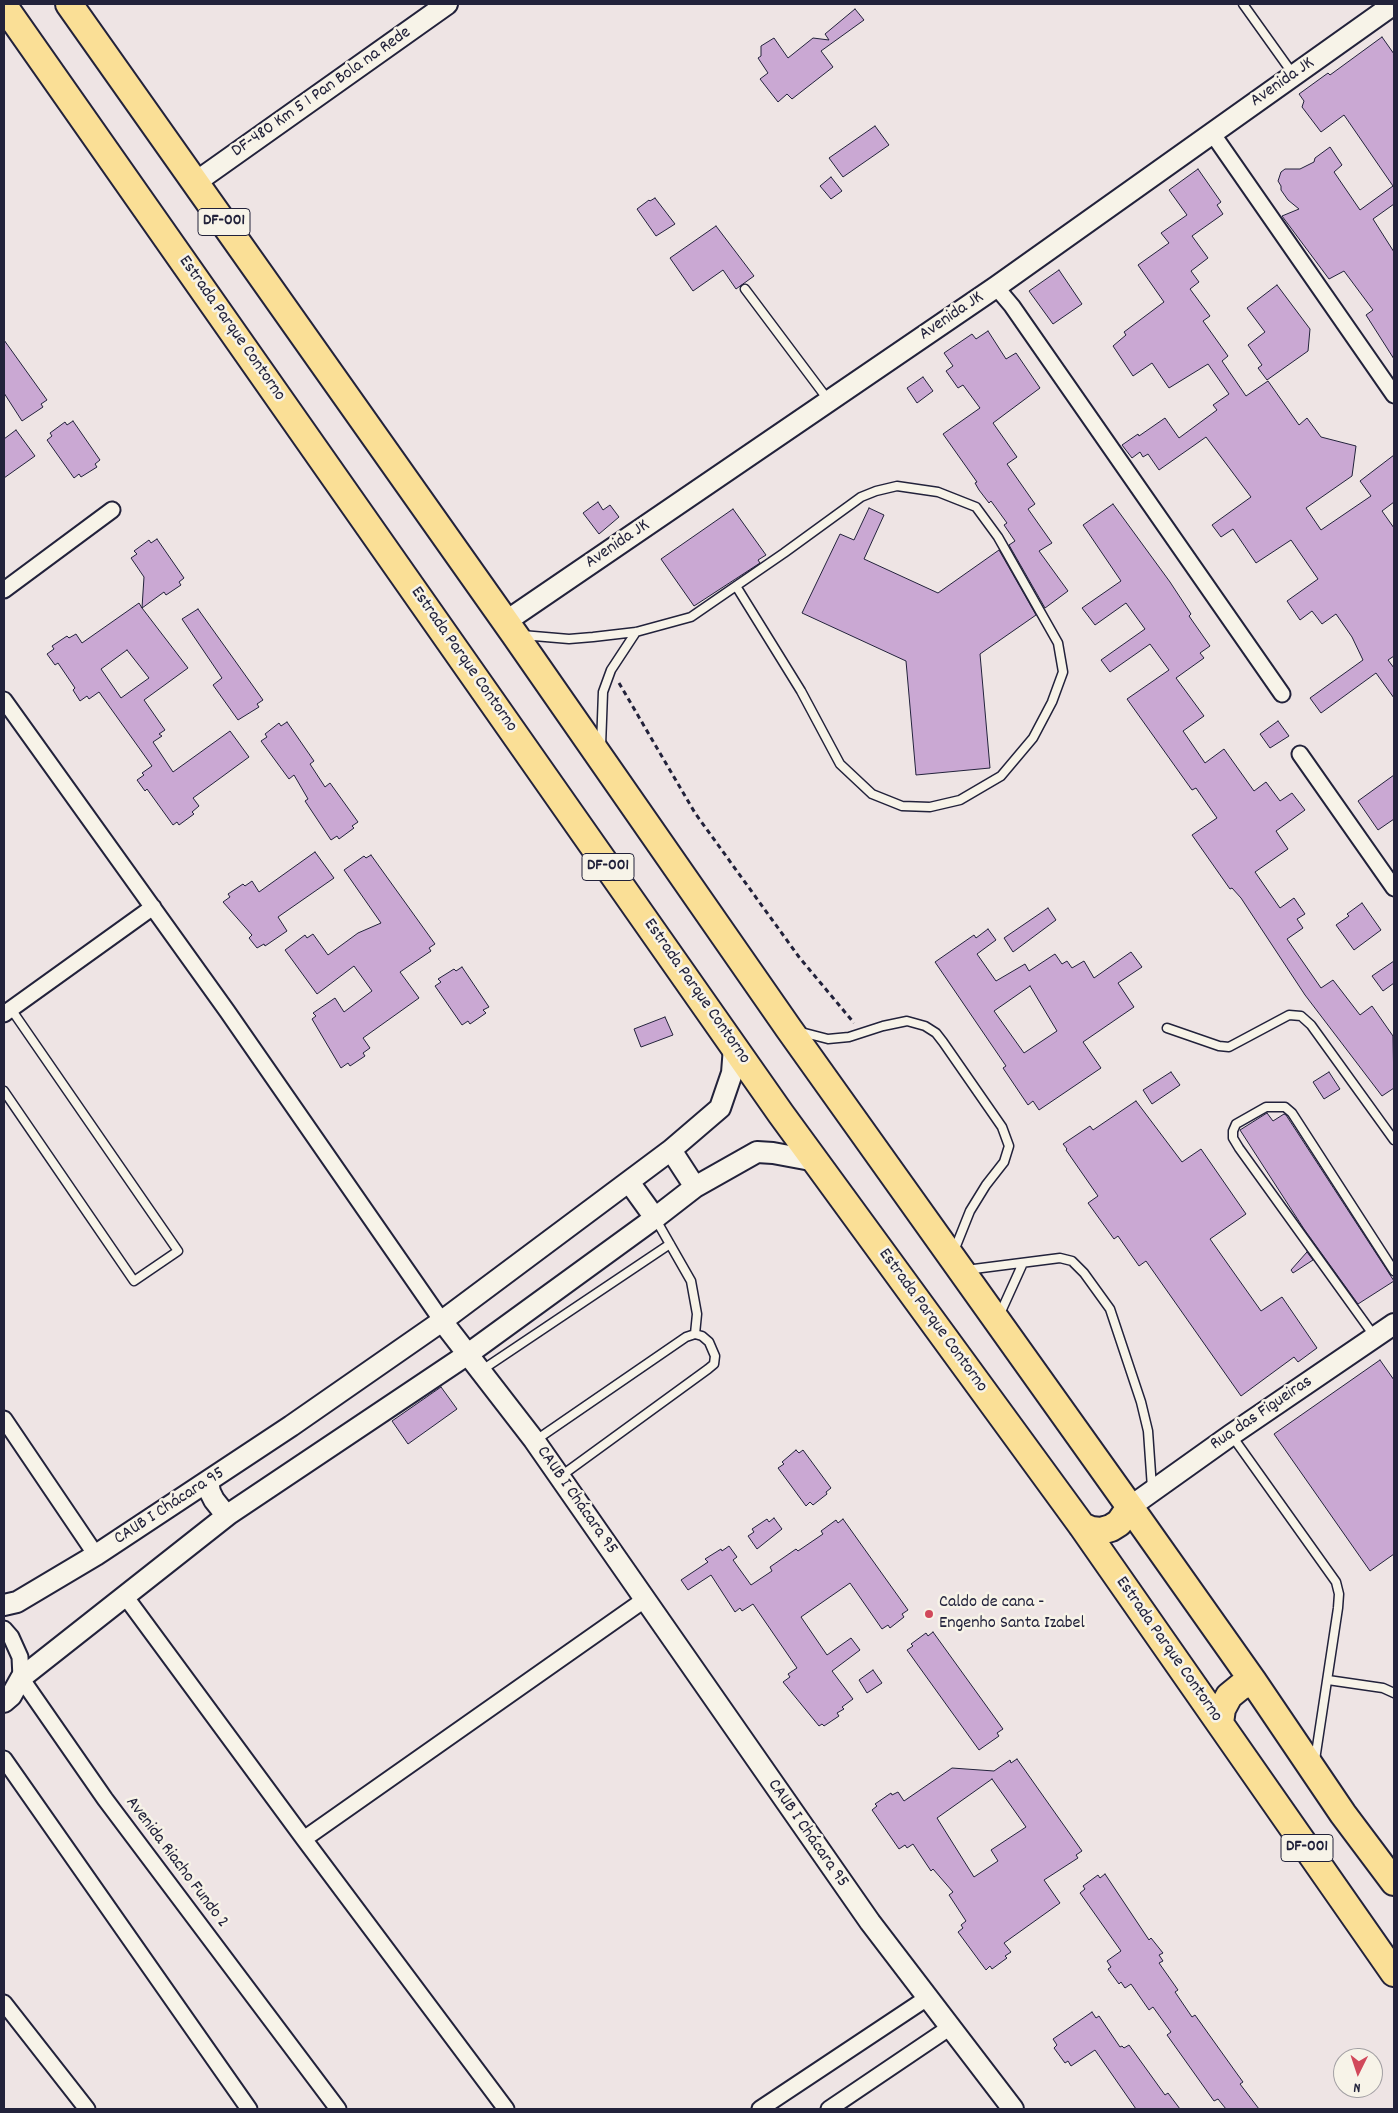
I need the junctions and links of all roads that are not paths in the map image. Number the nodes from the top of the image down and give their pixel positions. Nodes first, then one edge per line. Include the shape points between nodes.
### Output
1 (69, 4) edge
2 (447, 4) edge
3 (1243, 4) edge
4 (1394, 4) edge
5 (4, 6) edge
6 (1294, 75) junction
7 (1212, 133) junction
8 (196, 182) junction
9 (996, 287) junction
10 (745, 289) dead end
11 (1394, 395) edge
12 (830, 401) junction
13 (112, 510) dead end
14 (736, 586) junction
15 (4, 590) edge
16 (510, 629) junction
17 (636, 632) junction
18 (1282, 694) dead end
19 (4, 700) edge
20 (1300, 754) dead end
21 (600, 758) junction
22 (1394, 888) edge
23 (153, 907) junction
24 (8, 1011) edge
25 (1167, 1028) dead end
26 (789, 1029) junction
27 (734, 1047) junction
28 (4, 1092) edge
29 (1394, 1140) edge
30 (671, 1150) junction
31 (816, 1161) junction
32 (629, 1182) junction
33 (695, 1187) junction
34 (655, 1218) junction
35 (670, 1244) junction
36 (1023, 1263) junction
37 (957, 1264) junction
38 (1394, 1271) edge
39 (997, 1319) junction
40 (442, 1321) junction
41 (1394, 1324) edge
42 (695, 1334) junction
43 (1376, 1338) junction
44 (468, 1354) junction
45 (481, 1371) junction
46 (4, 1419) edge
47 (1231, 1435) junction
48 (534, 1440) junction
49 (559, 1477) junction
50 (208, 1482) junction
51 (1153, 1490) junction
52 (1130, 1506) junction
53 (229, 1514) junction
54 (1082, 1526) junction
55 (96, 1556) junction
56 (126, 1596) junction
57 (644, 1600) junction
58 (4, 1605) edge
59 (4, 1629) edge
60 (21, 1678) junction
61 (1328, 1680) junction
62 (1253, 1681) junction
63 (1394, 1693) edge
64 (4, 1702) edge
65 (1220, 1723) junction
66 (4, 1759) edge
67 (1313, 1770) junction
68 (304, 1839) junction
69 (1394, 1882) edge
70 (1394, 1973) edge
71 (927, 1998) junction
72 (4, 2002) edge
73 (949, 2028) junction
74 (87, 2109) edge
75 (249, 2109) edge
76 (338, 2109) edge
77 (506, 2109) edge
78 (760, 2109) edge
79 (829, 2109) edge
80 (1013, 2109) edge

1 - 8 highway, DF-001
2 - 8 street, DF-480 Km 5 1 Pan Bola na Rede
3 - 6 lane
4 - 6 street, Avenida JK
5 - 27 highway, Estrada Parque Contorno / DF-001
6 - 7 street, Avenida JK
7 - 9 street, Avenida JK
7 - 11 street
8 - 16 highway, DF-001
9 - 12 street, Avenida JK
9 - 18 street
10 - 12 lane
12 - 16 street, Avenida JK
13 - 15 street
14 - 14 lane via 801,690 840,764 872,794 902,806 930,807 960,800 1001,776 1033,738 1063,672 1058,643 998,536 976,507 938,492 897,486 861,497
14 - 17 lane via 691,617
16 - 17 lane via 570,639
16 - 21 highway, DF-001
17 - 21 lane via 612,670 603,692
19 - 23 street
20 - 22 street
21 - 26 highway, DF-001
23 - 24 street
23 - 40 street
24 - 28 lane via 178,1251 134,1281
25 - 29 lane via 1229,1047 1289,1015 1301,1016
26 - 37 highway, DF-001
26 - 37 lane via 828,1039 863,1034 907,1021 936,1033 1002,1127 1009,1146 1004,1162 970,1211
27 - 30 street via 732,1073 720,1108
27 - 31 highway, Estrada Parque Contorno / DF-001
30 - 32 street
30 - 33 street
31 - 33 street via 757,1152
31 - 54 highway, Estrada Parque Contorno / DF-001
32 - 34 street
32 - 40 street
33 - 34 street
34 - 35 lane
34 - 44 street
35 - 42 lane via 690,1281 697,1314
35 - 45 lane
36 - 37 lane
36 - 39 lane
36 - 51 lane via 1060,1258 1072,1261 1110,1309 1148,1431
37 - 39 highway, DF-001
38 - 43 lane via 1292,1113 1276,1105 1236,1124 1233,1130 1239,1148
39 - 52 highway, DF-001
40 - 44 street, CAUB I Chácara 95
40 - 50 street, CAUB I Chácara 95
41 - 43 street, Rua das Figueiras
42 - 48 lane
42 - 49 lane via 709,1342 715,1356 714,1364
43 - 47 street, Rua das Figueiras
44 - 45 street, CAUB I Chácara 95
44 - 53 street
45 - 48 street, CAUB I Chácara 95
46 - 55 street
47 - 51 street, Rua das Figueiras
47 - 61 lane via 1336,1582 1338,1608
48 - 49 street, CAUB I Chácara 95
49 - 57 street, CAUB I Chácara 95
50 - 53 street via 214,1500
50 - 55 street, CAUB I Chácara 95
51 - 52 street, Rua das Figueiras
52 - 54 highway via 1119,1523 1111,1528 1101,1531
52 - 62 highway, DF-001
53 - 56 street
54 - 65 highway, Estrada Parque Contorno / DF-001
55 - 58 street, CAUB I Chácara 95 via 17,1602
56 - 60 street
56 - 68 street
57 - 68 street
57 - 71 street, CAUB I Chácara 95
59 - 60 street, Avenida Riacho Fundo 2 via 20,1657
60 - 64 street via 12,1696
60 - 76 street, Avenida Riacho Fundo 2 via 111,1807
61 - 63 lane via 1382,1688
61 - 67 lane
62 - 65 highway via 1240,1686 1229,1696 1222,1709
62 - 67 highway, DF-001
65 - 70 highway, Estrada Parque Contorno / DF-001
66 - 75 street
67 - 69 highway, DF-001
68 - 77 street
71 - 73 street, CAUB I Chácara 95
71 - 78 street
72 - 74 street
73 - 79 street
73 - 80 street, CAUB I Chácara 95

